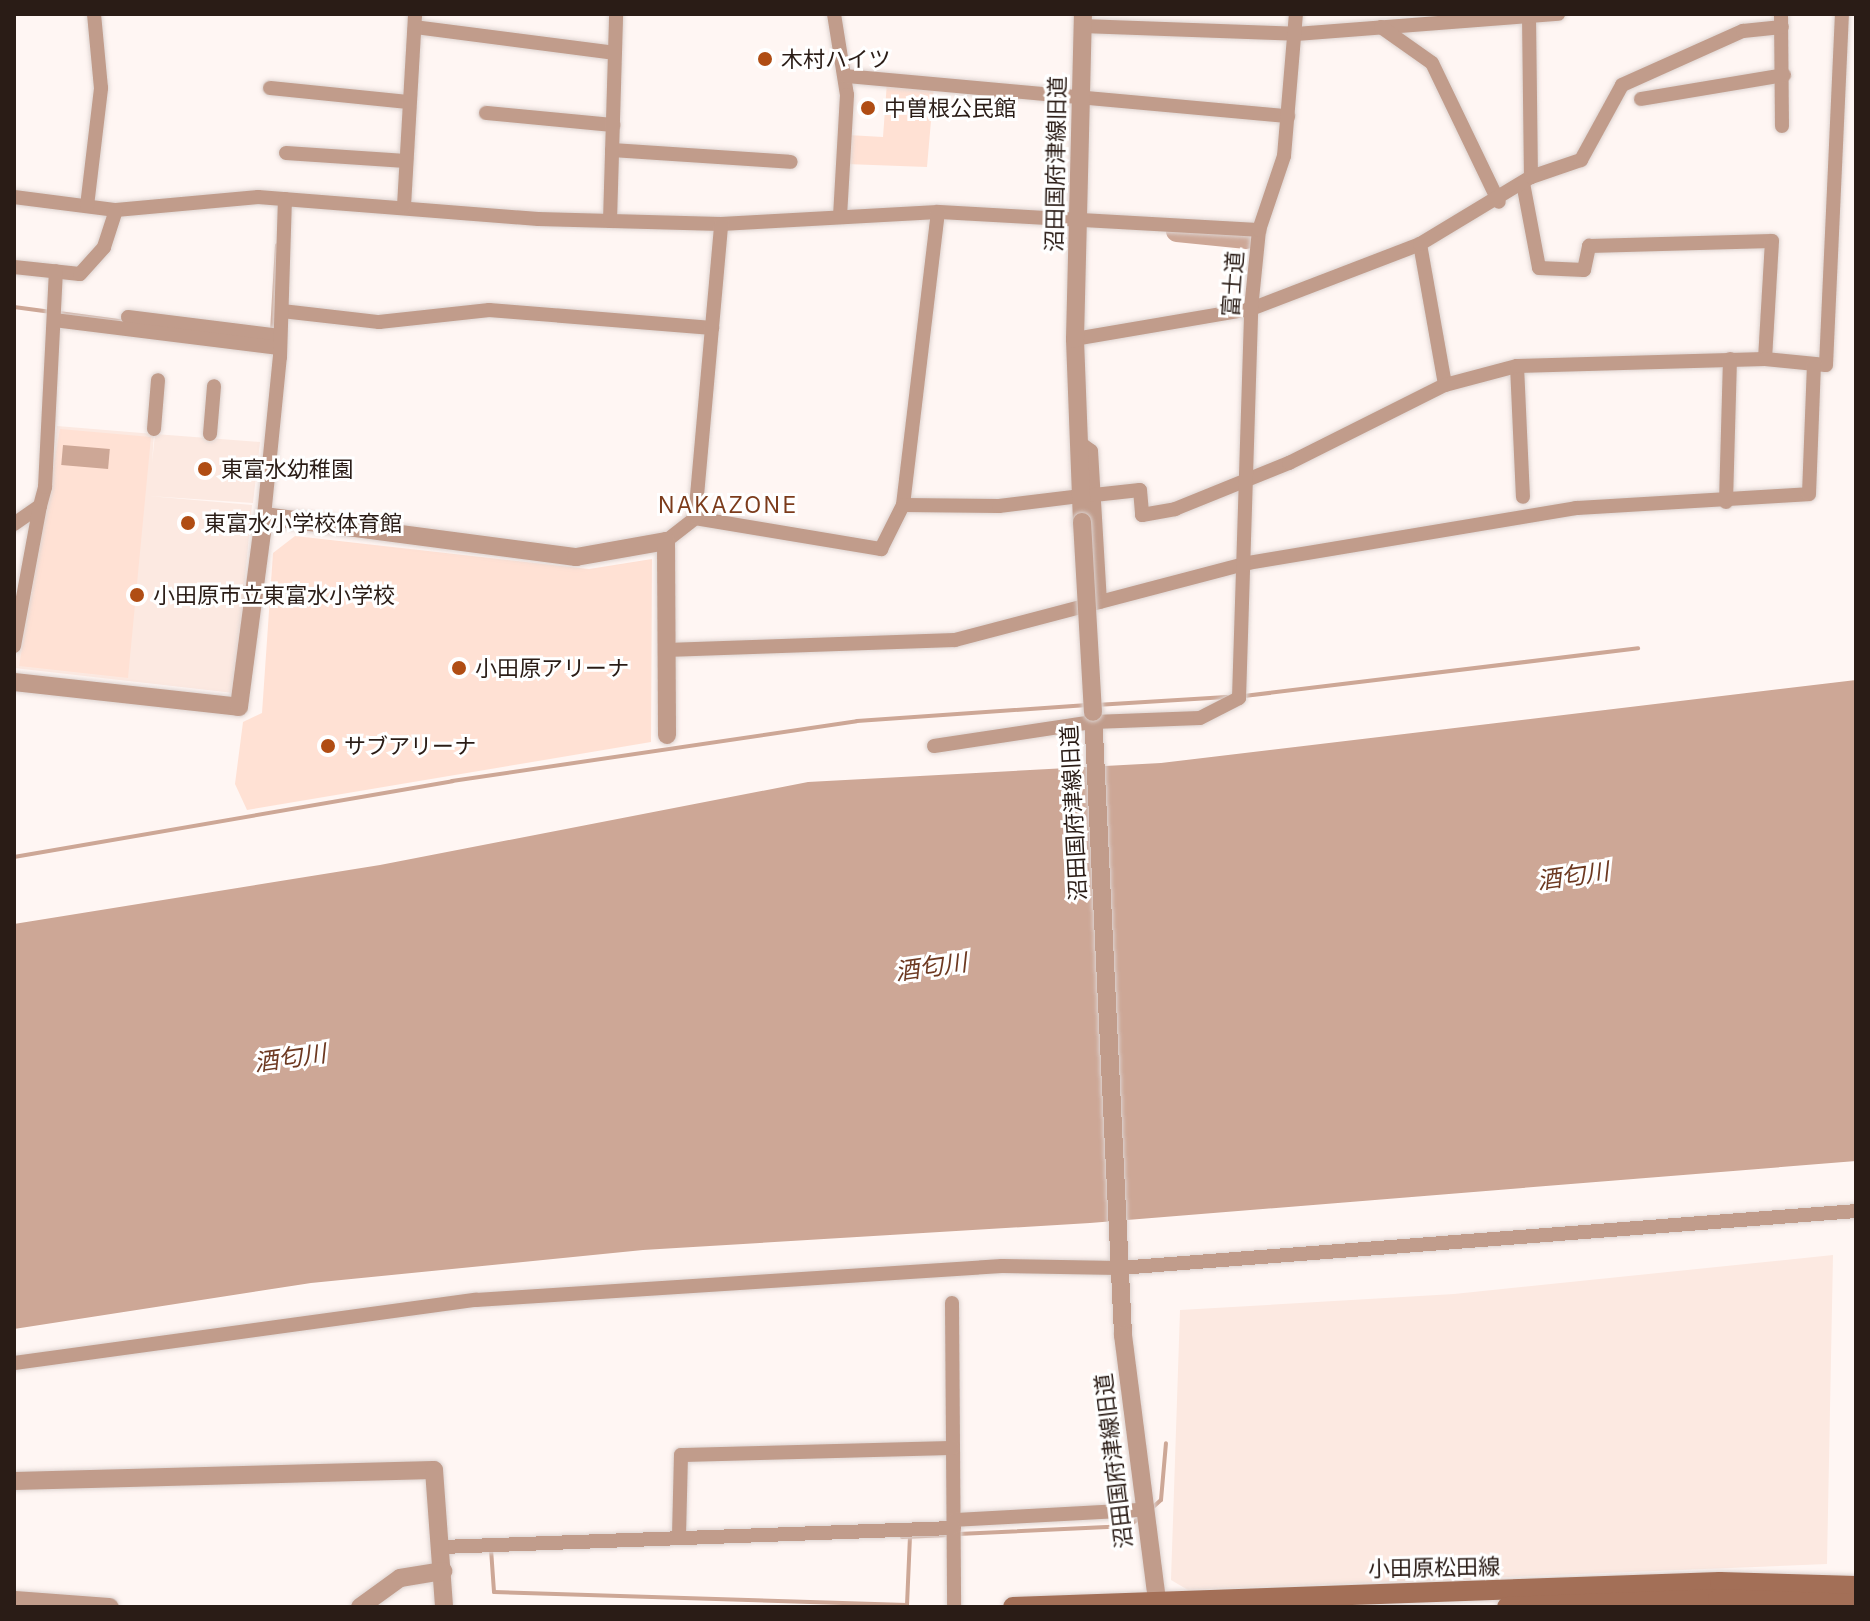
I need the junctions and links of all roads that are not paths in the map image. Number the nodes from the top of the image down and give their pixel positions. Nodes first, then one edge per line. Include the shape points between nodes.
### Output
1 (94, 14) edge
2 (616, 14) edge
3 (834, 14) edge
4 (1296, 14) edge
5 (1558, 14) edge
6 (1842, 14) edge
7 (1529, 16) junction
8 (415, 20) edge
9 (1082, 20) edge
10 (1782, 21) edge
11 (1381, 27) junction
12 (1296, 34) junction
13 (614, 53) junction
14 (1784, 75) junction
15 (846, 76) junction
16 (270, 88) dead end
17 (1082, 97) junction
18 (1641, 99) dead end
19 (408, 102) junction
20 (486, 113) dead end
21 (1288, 116) junction
22 (613, 125) junction
23 (1782, 126) dead end
24 (612, 150) junction
25 (286, 153) dead end
26 (406, 161) junction
27 (791, 162) dead end
28 (1527, 180) junction
29 (14, 197) edge
30 (285, 199) junction
31 (1499, 202) junction
32 (87, 206) junction
33 (404, 206) junction
34 (116, 210) junction
35 (938, 212) junction
36 (840, 216) junction
37 (1078, 219) junction
38 (610, 221) junction
39 (721, 224) junction
40 (1259, 230) junction
41 (1420, 244) junction
42 (14, 267) edge
43 (56, 271) junction
44 (1251, 309) junction
45 (282, 311) junction
46 (128, 317) dead end
47 (54, 320) junction
48 (712, 328) junction
49 (1075, 339) junction
50 (276, 340) junction
51 (1730, 359) junction
52 (1765, 359) junction
53 (1814, 364) junction
54 (1517, 366) junction
55 (158, 380) dead end
56 (1445, 385) junction
57 (214, 386) dead end
58 (154, 429) dead end
59 (210, 434) dead end
60 (1250, 477) junction
61 (1087, 495) junction
62 (1523, 497) dead end
63 (1726, 502) junction
64 (903, 505) junction
65 (40, 506) junction
66 (264, 516) junction
67 (695, 518) junction
68 (14, 524) edge
69 (666, 541) junction
70 (1248, 563) junction
71 (1100, 602) junction
72 (14, 646) edge
73 (666, 650) junction
74 (14, 682) edge
75 (1093, 717) junction
76 (667, 735) dead end
77 (934, 746) dead end
78 (1856, 1211) edge
79 (1119, 1268) junction
80 (952, 1303) dead end
81 (14, 1363) edge
82 (953, 1448) junction
83 (14, 1481) edge
84 (1141, 1510) junction
85 (954, 1524) junction
86 (679, 1536) junction
87 (442, 1547) junction
88 (443, 1571) junction
89 (1856, 1586) edge
90 (14, 1600) edge
91 (1158, 1603) edge
92 (1856, 1604) edge
93 (364, 1605) edge
94 (110, 1607) edge
95 (444, 1607) edge
96 (954, 1607) edge
97 (1013, 1607) edge
98 (1507, 1607) edge

1 - 32 street via 101,88
2 - 13 street
3 - 15 street
4 - 12 street, 富士道
5 - 7 street
6 - 53 street via 1826,365
7 - 11 street
7 - 28 street
8 - 13 street
8 - 19 street
9 - 12 street
9 - 17 street, 沼田国府津線旧道
10 - 14 street
10 - 28 street via 1743,31 1622,85 1581,160
11 - 12 street
11 - 31 street via 1432,63
12 - 21 street, 富士道
13 - 22 street
14 - 18 street
14 - 23 street
15 - 17 street
15 - 36 street
16 - 19 street
17 - 21 street
17 - 37 street, 沼田国府津線旧道
19 - 26 street
20 - 22 street
21 - 40 street, 富士道
22 - 24 street
24 - 27 street
24 - 38 street
25 - 26 street
26 - 33 street
28 - 31 street
28 - 52 street via 1539,268 1584,270 1589,246 1772,241
29 - 32 street
30 - 33 street
30 - 34 street
30 - 45 street via 279,242
31 - 41 street
32 - 34 street
33 - 38 street
34 - 43 street via 104,247 80,274
35 - 36 street
35 - 37 street
35 - 64 street
36 - 39 street
37 - 40 street
37 - 49 street, 沼田国府津線旧道
38 - 39 street
39 - 48 street
40 - 44 street, 富士道
41 - 44 street
41 - 56 street
42 - 43 street
43 - 47 street
44 - 49 street
44 - 60 street, 富士道
45 - 48 street via 379,322 489,310
45 - 50 street
46 - 50 street
47 - 50 street
47 - 65 street
48 - 67 street
49 - 61 street, 沼田国府津線旧道 via 1077,441
50 - 66 street
51 - 52 street
51 - 54 street
51 - 63 street
52 - 53 street
53 - 63 street via 1809,494
54 - 56 street
54 - 62 street
55 - 58 street
56 - 60 street
57 - 59 street
60 - 61 street via 1142,515 1140,490
60 - 70 street, 富士道
61 - 64 street via 999,506
61 - 71 street
61 - 75 street, 沼田国府津線旧道, bridge via 1082,522
63 - 70 street via 1576,508
64 - 67 street via 881,549
65 - 68 street
65 - 72 street
66 - 69 street via 576,557
66 - 74 street via 239,707
67 - 69 street
69 - 73 street
70 - 71 street
70 - 75 street, 富士道 via 1243,679 1233,706 1200,718
71 - 73 street via 955,640
73 - 76 street
75 - 77 street, 富士道
75 - 79 street, 沼田国府津線旧道
78 - 79 street
79 - 81 street via 1002,1266 476,1300
79 - 84 street, 沼田国府津線旧道
80 - 82 street
82 - 85 street
82 - 86 street via 681,1455
83 - 87 street via 434,1470
84 - 85 street
84 - 91 street, 沼田国府津線旧道
85 - 86 street
85 - 96 street
86 - 87 street
87 - 88 street
88 - 93 street via 400,1578
88 - 95 street
89 - 91 main road, 小田原松田線 via 1720,1582
90 - 94 street
91 - 97 main road, 小田原松田線
92 - 98 main road, 小田原松田線 via 1718,1599

